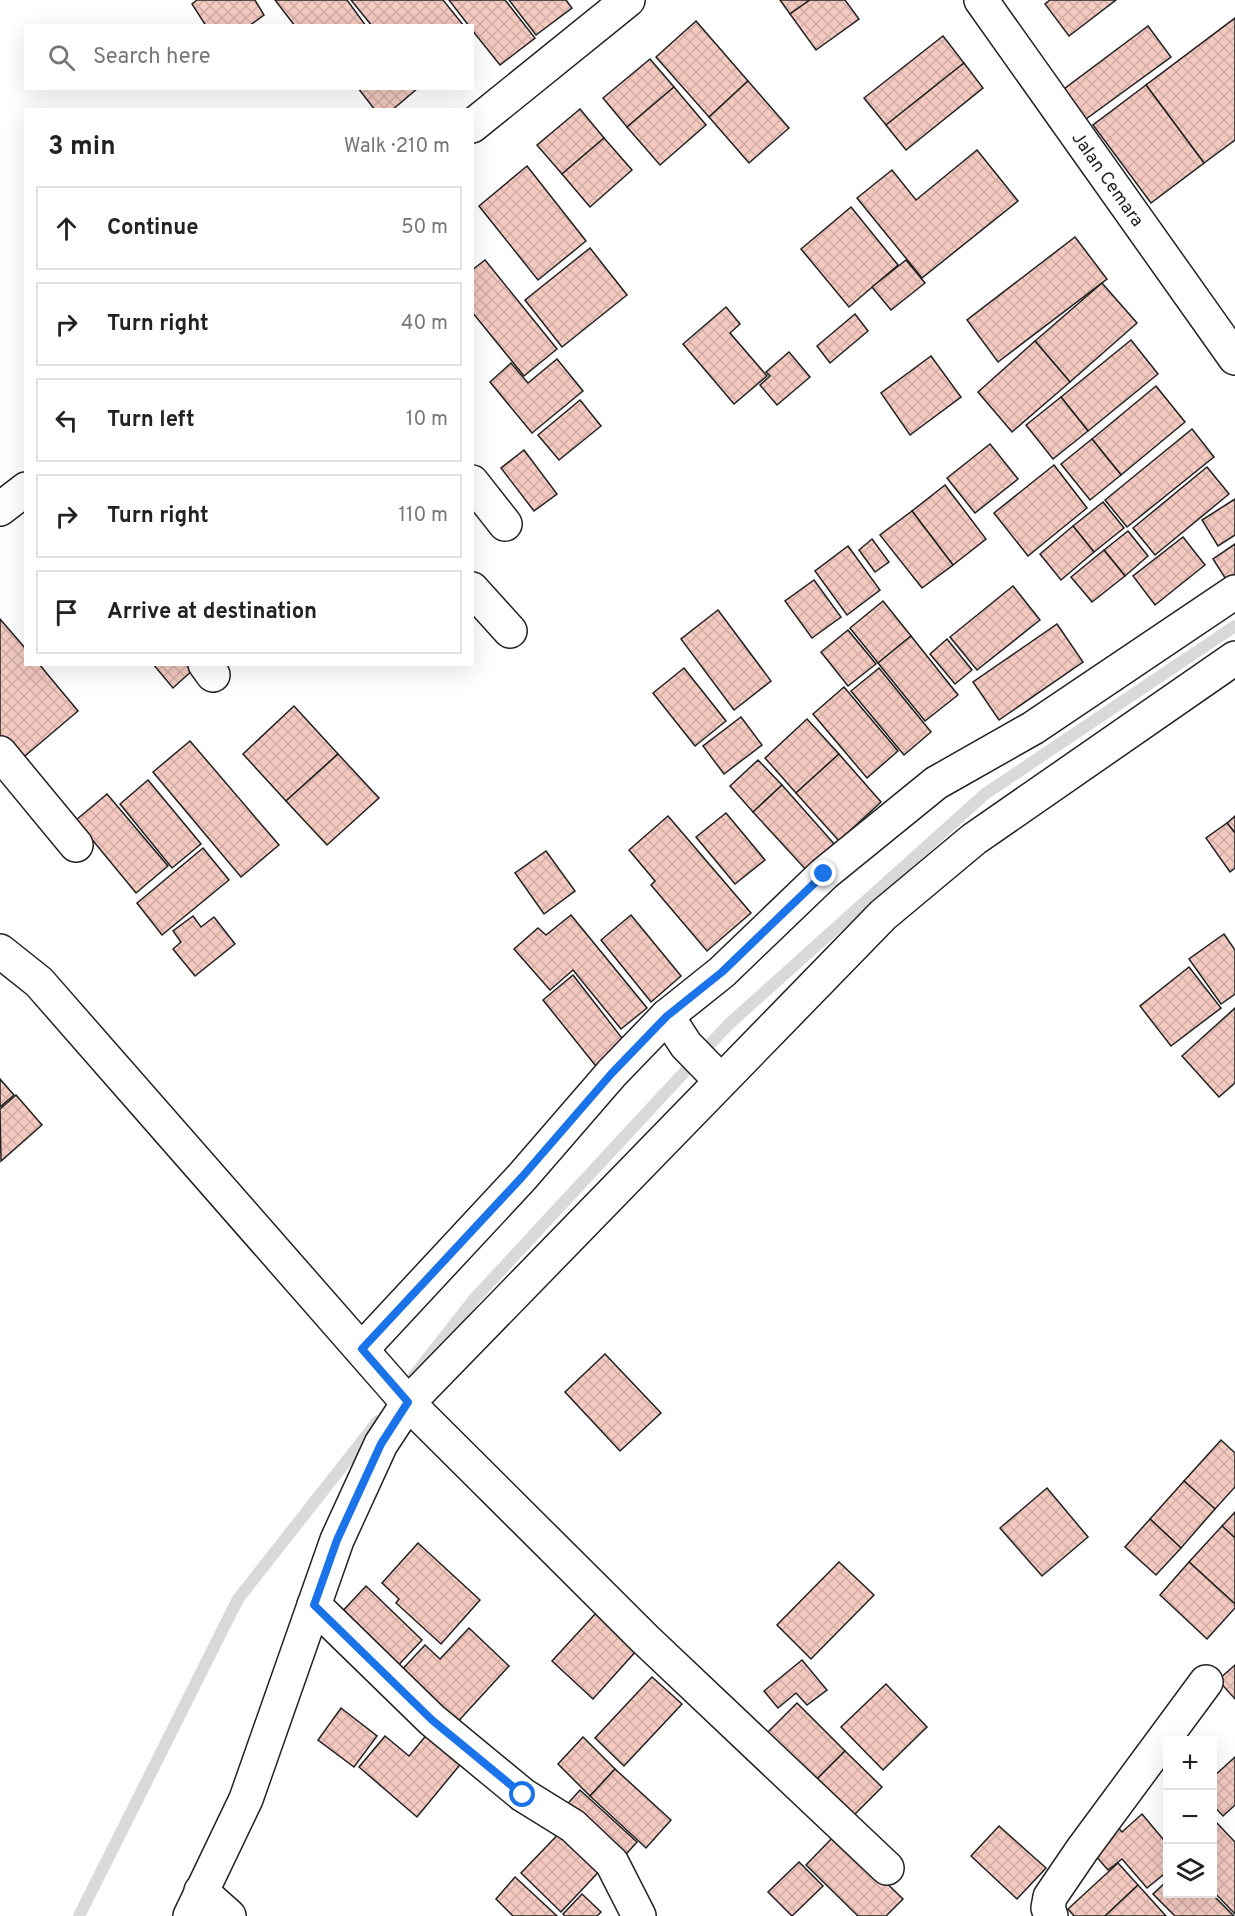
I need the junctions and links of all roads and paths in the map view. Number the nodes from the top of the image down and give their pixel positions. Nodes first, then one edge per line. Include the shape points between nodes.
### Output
1 (628, 0) edge
2 (981, 0) edge
3 (474, 124) edge
4 (1235, 358) edge
5 (474, 485) edge
6 (24, 491) edge
7 (0, 509) edge
8 (505, 524) dead end
9 (474, 591) edge
10 (1235, 592) edge
11 (510, 631) dead end
12 (1235, 658) edge
13 (0, 753) edge
14 (76, 845) dead end
15 (0, 951) edge
16 (667, 1016) junction
17 (715, 1075) junction
18 (362, 1349) junction
19 (400, 1393) junction
20 (314, 1605) junction
21 (1206, 1682) dead end
22 (887, 1868) dead end
23 (195, 1904) edge
24 (229, 1916) edge
25 (639, 1916) edge
26 (1051, 1916) edge

1 - 3 street
2 - 4 street, Jalan Cemara
5 - 8 street
6 - 7 street
9 - 11 street
10 - 16 street via 1033,728 936,783 824,874 722,972
12 - 17 street via 974,839 884,915
13 - 14 street
15 - 18 street via 39,982
16 - 17 street via 686,1045
16 - 18 street
17 - 19 street
18 - 19 street
19 - 20 street via 337,1540
19 - 22 street via 645,1639
20 - 23 street via 246,1799
20 - 25 street via 432,1720 523,1795 573,1826 612,1863
21 - 26 street via 1050,1897
23 - 24 street

